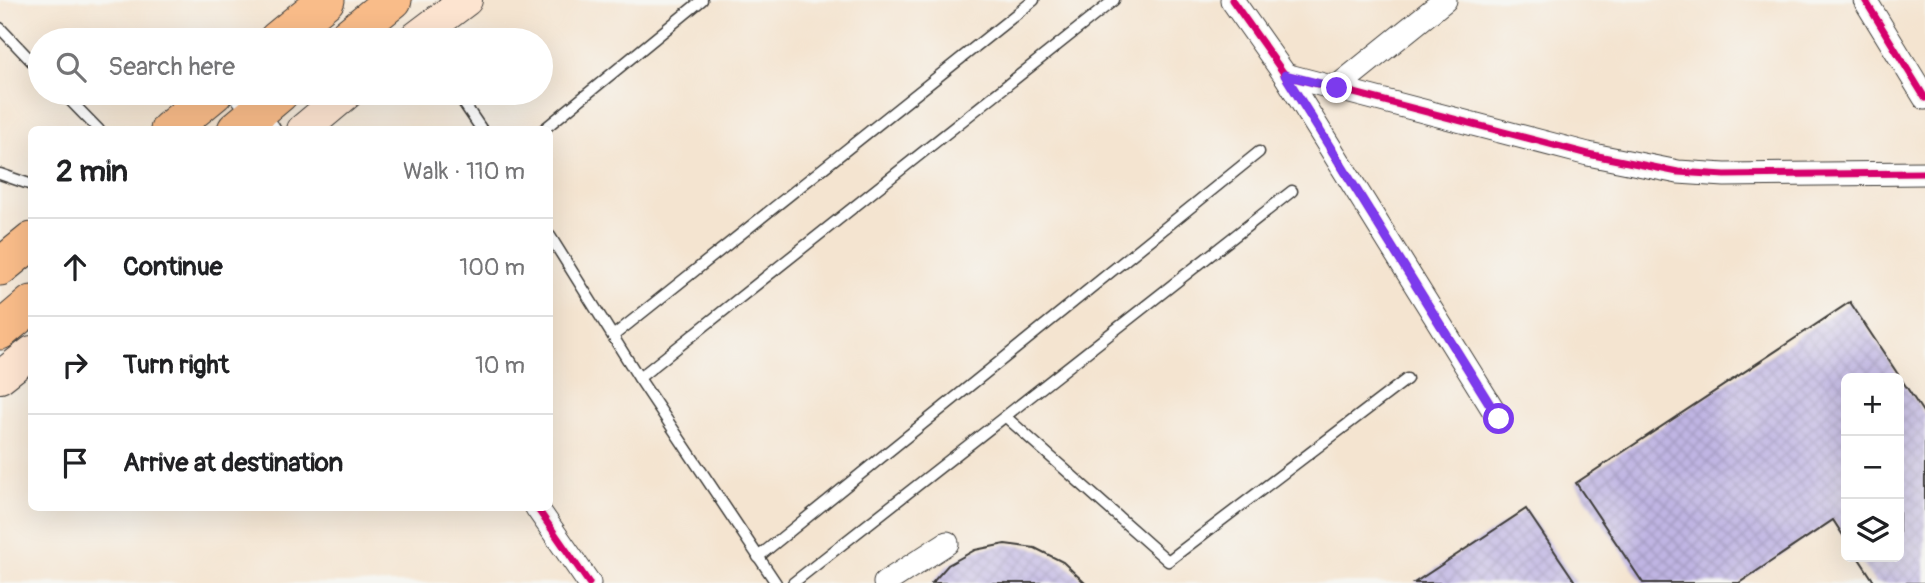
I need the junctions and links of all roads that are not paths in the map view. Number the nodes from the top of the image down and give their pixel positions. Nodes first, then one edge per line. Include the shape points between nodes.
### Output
1 (326, 0) edge
2 (393, 0) edge
3 (466, 0) edge
4 (702, 0) edge
5 (1034, 0) edge
6 (1114, 0) edge
7 (1232, 0) edge
8 (1445, 0) edge
9 (1866, 0) edge
10 (0, 28) edge
11 (292, 28) edge
12 (359, 28) edge
13 (431, 28) edge
14 (28, 57) edge
15 (1285, 75) junction
16 (1337, 88) junction
17 (1925, 99) edge
18 (75, 105) edge
19 (199, 105) edge
20 (333, 105) edge
21 (465, 105) edge
22 (95, 126) edge
23 (174, 126) edge
24 (308, 126) edge
25 (479, 126) edge
26 (548, 126) edge
27 (1259, 152) dead end
28 (1925, 173) edge
29 (0, 174) edge
30 (28, 183) edge
31 (1292, 191) dead end
32 (553, 241) edge
33 (28, 244) edge
34 (0, 267) edge
35 (28, 307) edge
36 (0, 331) edge
37 (613, 336) junction
38 (28, 355) edge
39 (0, 377) edge
40 (639, 378) junction
41 (1407, 379) dead end
42 (1007, 418) junction
43 (1499, 419) dead end
44 (539, 511) edge
45 (947, 543) dead end
46 (758, 557) junction
47 (589, 583) edge
48 (776, 583) edge
49 (793, 583) edge
50 (885, 583) edge

1 - 11 main road
2 - 12 main road
3 - 13 street
4 - 26 lane
5 - 37 lane
6 - 40 lane
7 - 15 street
8 - 16 street
9 - 17 street
10 - 14 lane
15 - 16 street
15 - 43 street
16 - 28 street via 1678,172 1797,176
18 - 22 lane
19 - 23 main road
20 - 24 street
21 - 25 lane
27 - 46 lane
29 - 30 lane
31 - 42 lane
32 - 37 lane
33 - 34 main road
35 - 36 main road
37 - 40 lane
38 - 39 street
40 - 46 lane
41 - 42 lane via 1168,561
42 - 49 lane
44 - 47 street
45 - 50 street
46 - 48 lane

